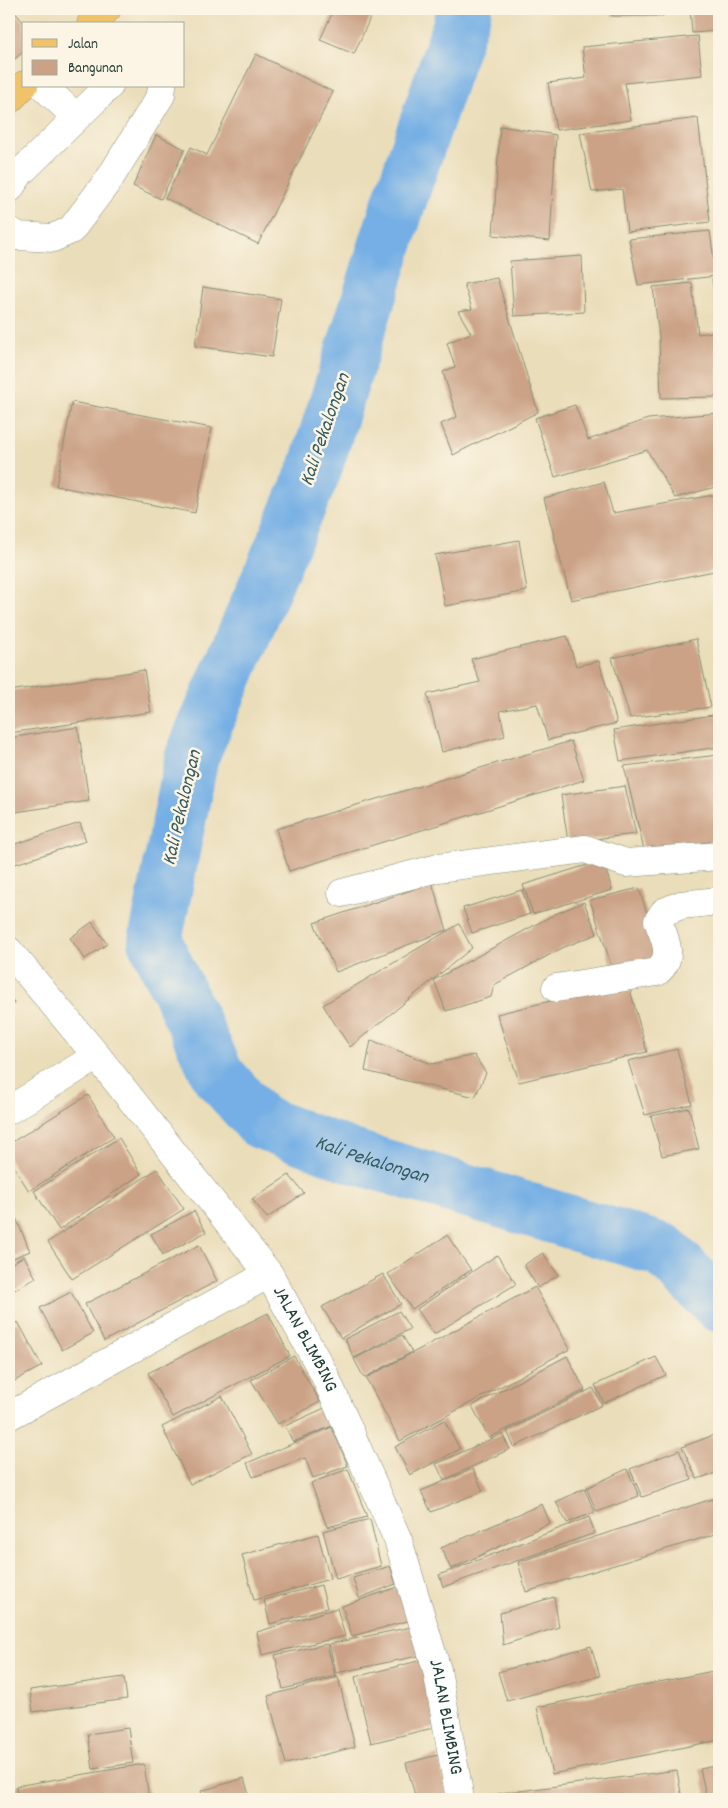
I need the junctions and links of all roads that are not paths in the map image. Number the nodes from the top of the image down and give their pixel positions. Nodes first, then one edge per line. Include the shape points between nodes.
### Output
1 (22, 87) edge
2 (45, 88) edge
3 (107, 88) edge
4 (162, 88) edge
5 (9, 100) edge
6 (76, 117) junction
7 (9, 189) edge
8 (9, 230) edge
9 (719, 856) edge
10 (342, 893) dead end
11 (719, 901) edge
12 (9, 951) edge
13 (556, 988) dead end
14 (97, 1056) junction
15 (9, 1110) edge
16 (268, 1274) junction
17 (9, 1416) edge
18 (460, 1799) edge

1 - 5 main road
2 - 6 street
3 - 6 street
4 - 8 street via 161,95 110,178 71,230 53,238 17,236
6 - 7 street via 20,173
9 - 10 street via 626,863 584,848 438,868
11 - 13 street via 681,905 664,912 658,921 668,949 664,967 657,972
12 - 14 street, JALAN BLIMBING
14 - 15 street
14 - 16 street, JALAN BLIMBING
16 - 17 street
16 - 18 street, JALAN BLIMBING via 324,1374 398,1540 436,1670

